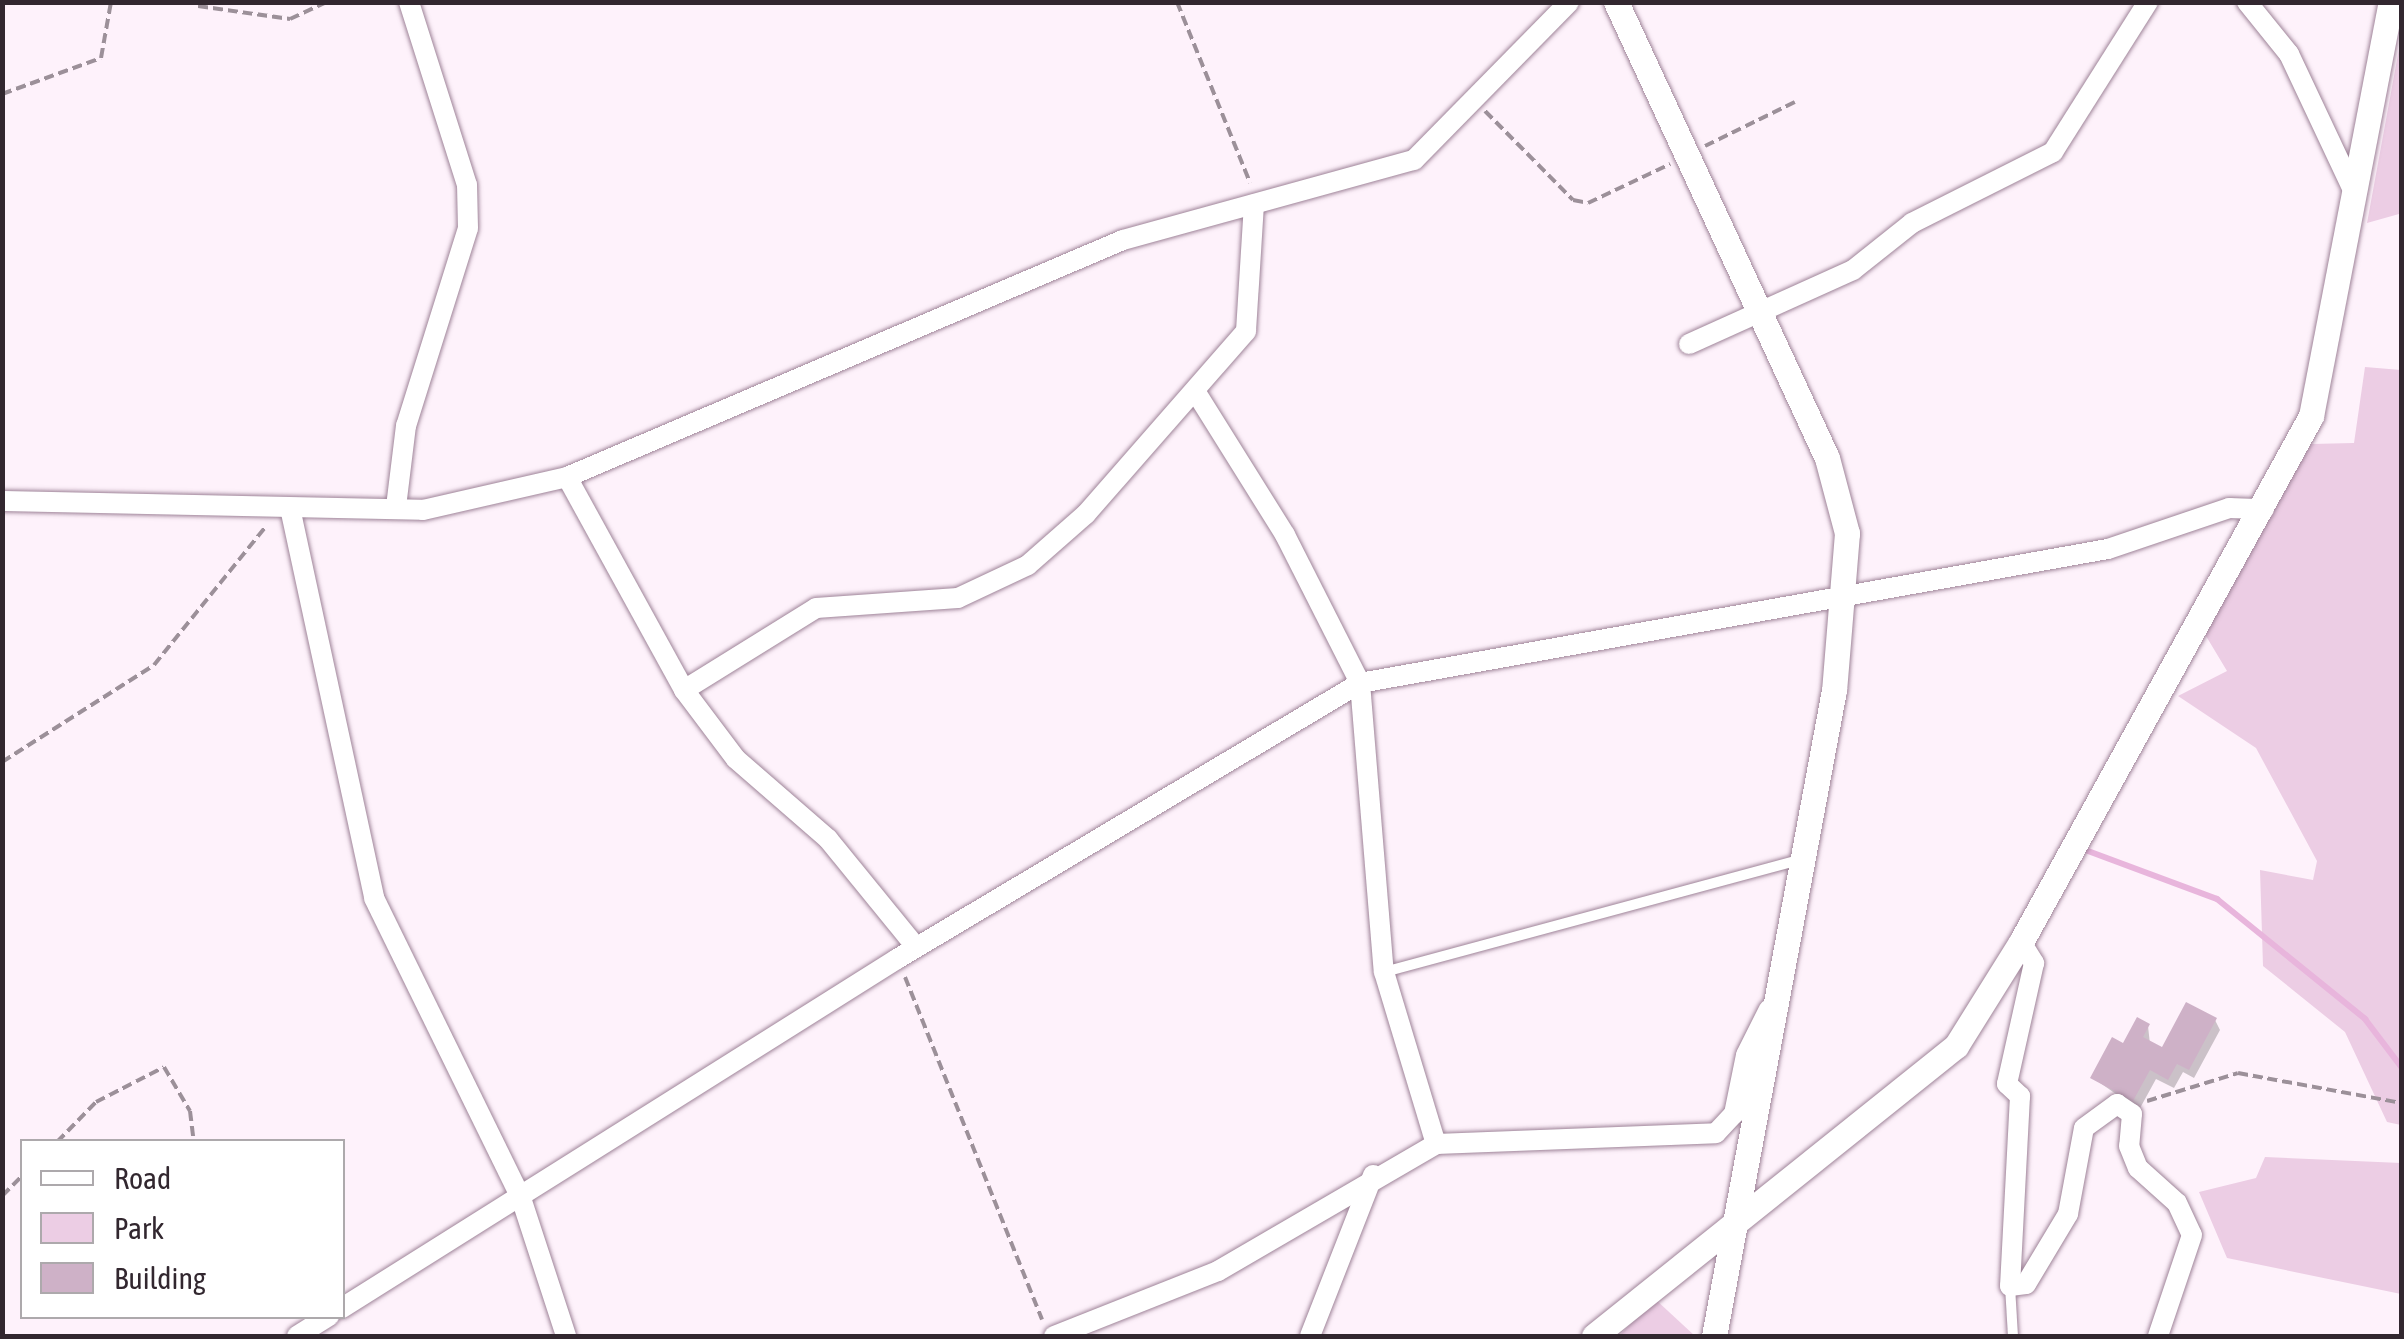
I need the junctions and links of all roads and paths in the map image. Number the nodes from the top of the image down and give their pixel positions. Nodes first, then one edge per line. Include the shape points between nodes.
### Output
1 (110, 2) edge
2 (326, 2) edge
3 (409, 2) edge
4 (1177, 2) edge
5 (1569, 2) edge
6 (1616, 2) edge
7 (2148, 2) edge
8 (2246, 2) edge
9 (2390, 2) edge
10 (198, 6) dead end
11 (2, 94) edge
12 (1468, 95) junction
13 (1795, 102) dead end
14 (1689, 154) junction
15 (2356, 196) junction
16 (1254, 204) junction
17 (1760, 310) junction
18 (1690, 344) dead end
19 (1196, 394) junction
20 (567, 477) junction
21 (2, 502) edge
22 (396, 507) junction
23 (290, 508) junction
24 (2264, 509) junction
25 (1848, 596) junction
26 (1360, 683) junction
27 (684, 690) junction
28 (2, 762) edge
29 (1801, 860) junction
30 (2021, 942) junction
31 (916, 947) junction
32 (897, 959) junction
33 (1384, 972) junction
34 (1775, 995) junction
35 (2402, 1103) edge
36 (2132, 1114) junction
37 (60, 1139) edge
38 (193, 1139) edge
39 (1436, 1144) junction
40 (1372, 1175) junction
41 (20, 1178) edge
42 (2, 1196) edge
43 (521, 1198) junction
44 (1732, 1220) junction
45 (2010, 1286) junction
46 (345, 1306) edge
47 (325, 1319) edge
48 (297, 1336) edge
49 (566, 1336) edge
50 (1052, 1336) edge
51 (1310, 1336) edge
52 (1594, 1336) edge
53 (1714, 1336) edge
54 (2013, 1336) edge
55 (2158, 1336) edge

1 - 11 path via 102,58
2 - 10 path via 290,19
3 - 22 street via 468,185 468,228 406,426
4 - 16 path
5 - 12 street
6 - 14 street
7 - 17 street via 2053,152 1912,223 1852,270
8 - 15 street via 2289,54
9 - 15 street
12 - 14 path via 1573,200 1588,203
12 - 16 street via 1414,160
13 - 14 path
14 - 17 street
15 - 24 street via 2311,416
16 - 19 street via 1246,332
16 - 20 street via 1108,246
17 - 18 street
17 - 25 street via 1827,458 1847,534
19 - 26 street via 1285,535
19 - 27 street via 1086,514 991,588 958,598 840,600 777,627
20 - 22 street via 457,507
20 - 27 street
21 - 23 street
22 - 23 street
23 - 28 path via 256,534 154,665
23 - 43 street via 374,898
24 - 25 street via 2229,508 2152,539
24 - 30 street
25 - 26 street
25 - 29 street
26 - 31 street
26 - 33 street
27 - 31 street via 736,759 828,839
29 - 33 lane
29 - 34 street
30 - 44 street via 1956,1046
30 - 45 street via 2034,963 2007,1084 2020,1096
31 - 32 street
32 - 43 street
32 - 50 path
33 - 39 street
34 - 39 street via 1746,1055 1734,1114 1716,1133
34 - 44 street
35 - 36 path via 2238,1073 2154,1095
36 - 45 street via 2101,1107 2084,1128 2068,1214 2026,1284
36 - 55 street via 2128,1146 2138,1168 2177,1203 2192,1235
37 - 38 path via 96,1102 164,1067
39 - 40 street
40 - 50 street via 1218,1271
40 - 51 street
41 - 42 path
43 - 46 street
43 - 49 street
44 - 52 street
44 - 53 street
45 - 54 lane
47 - 48 street

